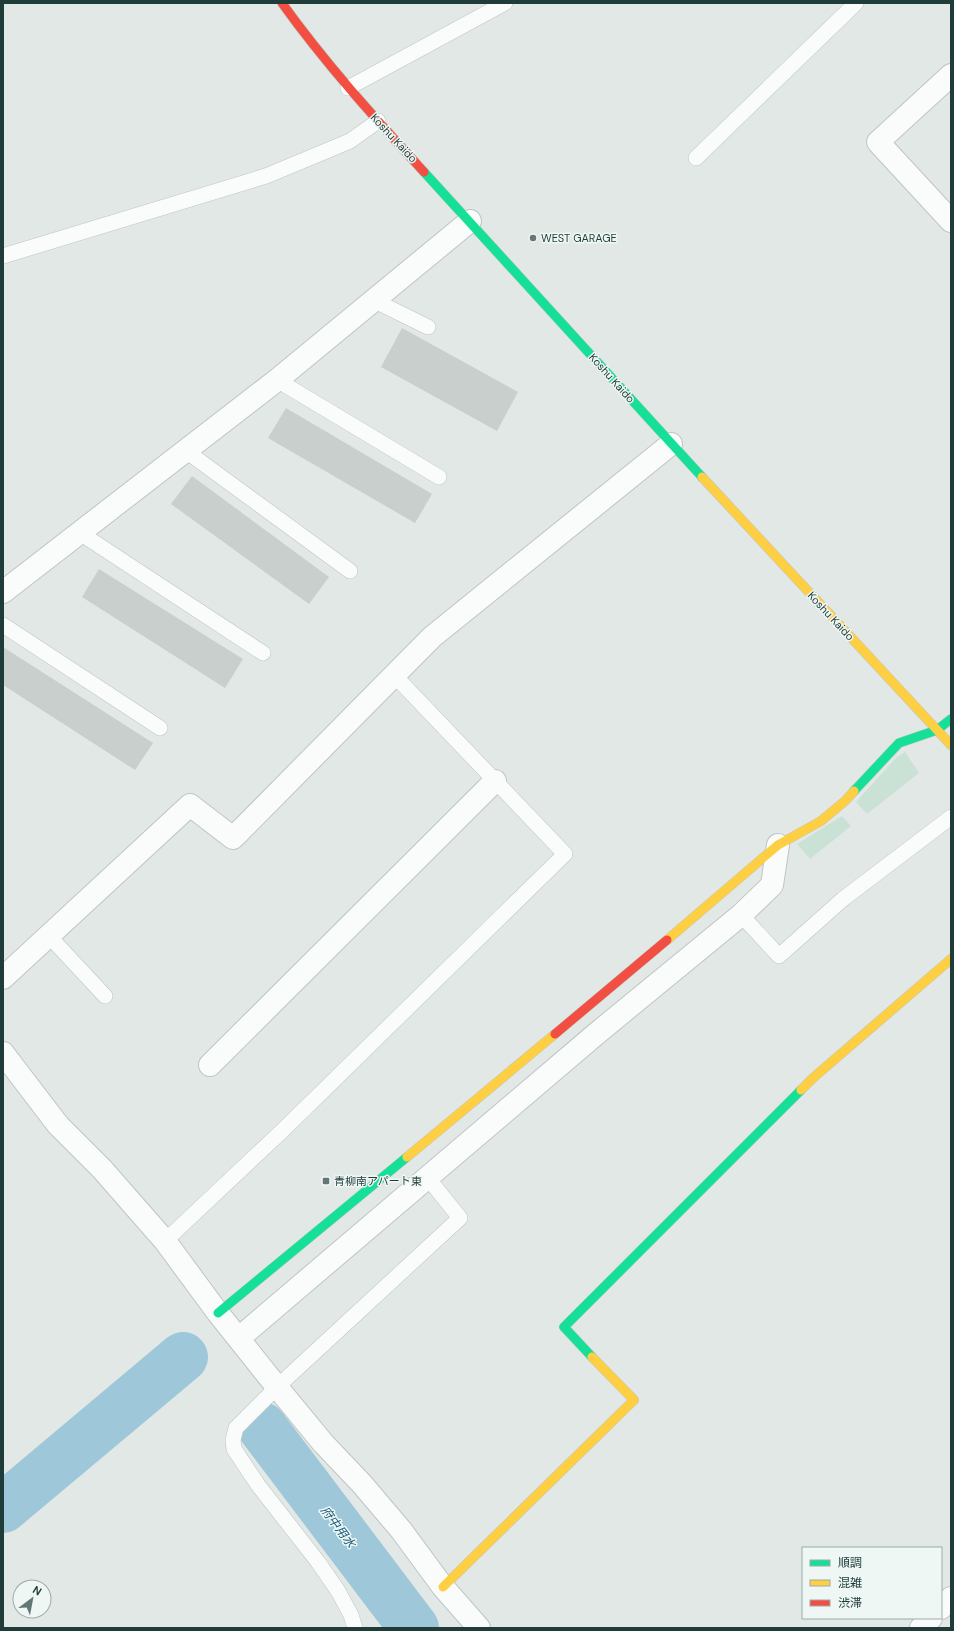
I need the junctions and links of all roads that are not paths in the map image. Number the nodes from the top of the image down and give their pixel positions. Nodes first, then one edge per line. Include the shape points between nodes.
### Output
1 (282, 3) edge
2 (505, 3) edge
3 (856, 3) edge
4 (951, 74) edge
5 (348, 88) junction
6 (378, 122) junction
7 (696, 158) dead end
8 (470, 221) junction
9 (951, 221) edge
10 (3, 256) edge
11 (375, 301) junction
12 (428, 327) dead end
13 (277, 380) junction
14 (671, 444) junction
15 (186, 451) junction
16 (439, 477) dead end
17 (80, 533) junction
18 (350, 571) dead end
19 (3, 592) edge
20 (3, 625) edge
21 (263, 653) dead end
22 (394, 675) junction
23 (951, 719) edge
24 (160, 728) dead end
25 (937, 730) junction
26 (951, 745) edge
27 (495, 781) junction
28 (951, 818) edge
29 (778, 845) junction
30 (741, 915) junction
31 (49, 936) junction
32 (951, 959) edge
33 (3, 978) edge
34 (104, 996) dead end
35 (579, 1013) junction
36 (596, 1034) junction
37 (3, 1053) edge
38 (210, 1065) dead end
39 (428, 1178) junction
40 (165, 1241) junction
41 (218, 1313) junction
42 (239, 1338) junction
43 (277, 1387) junction
44 (442, 1587) junction
45 (951, 1598) edge
46 (942, 1607) edge
47 (930, 1619) edge
48 (355, 1628) edge
49 (479, 1628) edge
50 (921, 1628) edge

1 - 5 street, Koshu Kaido
2 - 5 lane
3 - 7 lane
4 - 9 street via 878,142
5 - 6 street, Koshu Kaido
6 - 8 street, Koshu Kaido
6 - 10 lane via 350,141 266,176
8 - 11 street
8 - 14 street, Koshu Kaido
11 - 12 lane
11 - 13 street
13 - 15 street
13 - 16 lane
14 - 22 street via 432,637
14 - 25 street, Koshu Kaido
15 - 17 street
15 - 18 lane
17 - 19 street
17 - 21 lane
20 - 24 lane
22 - 27 lane
22 - 31 street via 233,838 190,805
23 - 25 street
25 - 26 street, Koshu Kaido
25 - 29 street via 899,743 845,801 821,821
27 - 38 street
27 - 40 lane via 565,854 283,1130
28 - 30 lane via 843,899 779,956
29 - 30 street via 772,885
29 - 35 street
30 - 36 street
31 - 33 street
31 - 34 lane
32 - 44 street via 813,1078 564,1327 634,1400
35 - 36 street
35 - 41 street
36 - 39 street
37 - 40 street via 58,1125 102,1169
39 - 42 street
39 - 43 lane via 460,1218
40 - 41 street
41 - 42 street
42 - 43 street
43 - 44 street via 396,1525
43 - 48 lane via 236,1428 234,1449 326,1574 351,1615
44 - 49 street
45 - 46 street
47 - 50 street

